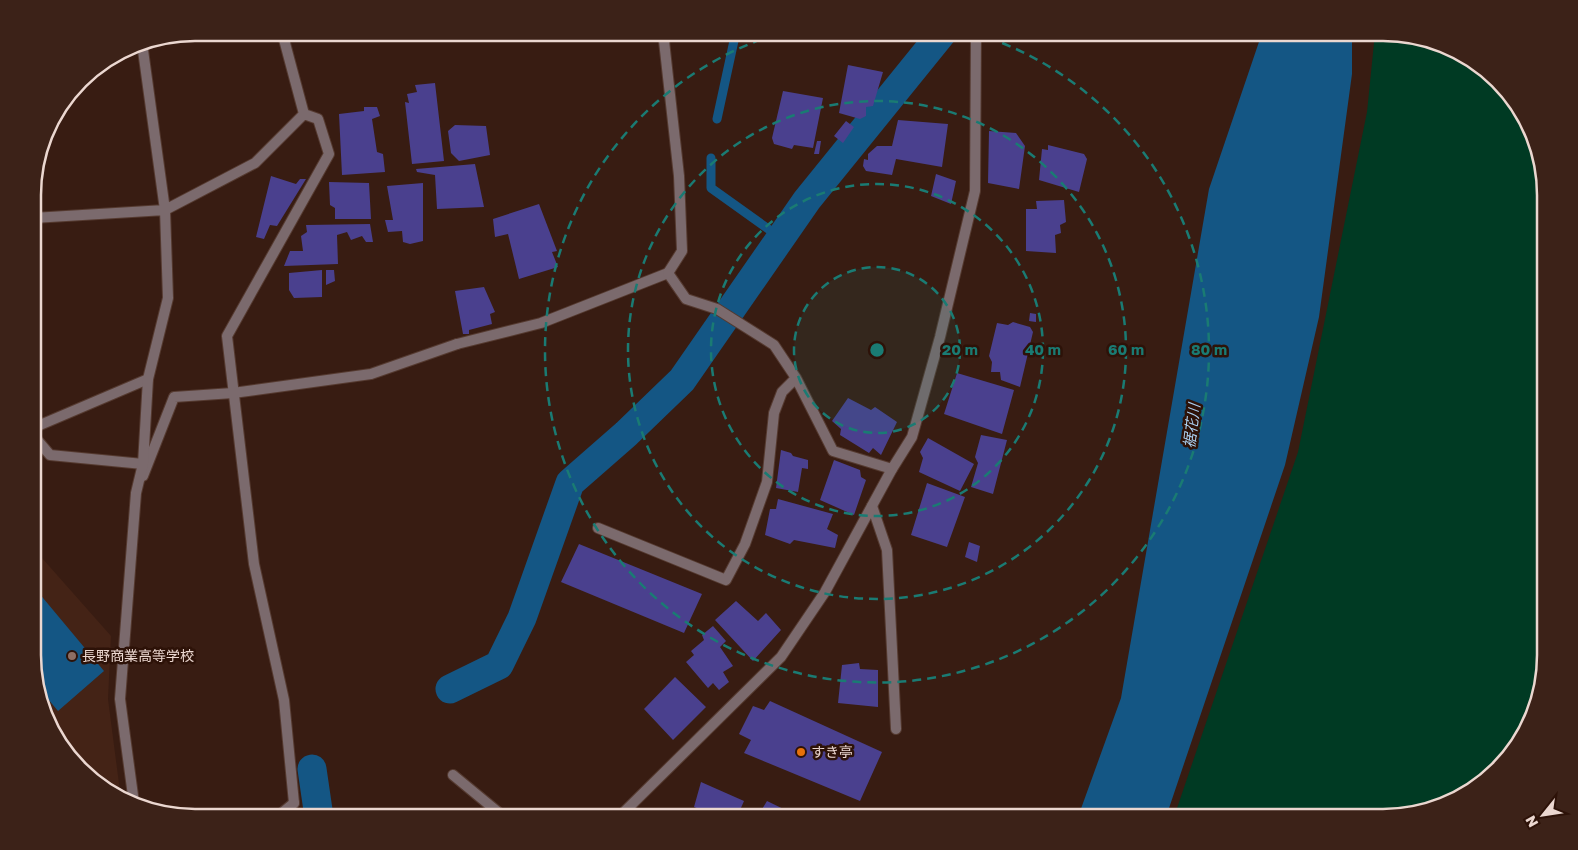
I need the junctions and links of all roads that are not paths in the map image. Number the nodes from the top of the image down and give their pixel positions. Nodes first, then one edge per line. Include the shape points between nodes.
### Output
1 (976, 41) edge
2 (285, 42) edge
3 (664, 42) edge
4 (143, 50) edge
5 (304, 114) junction
6 (165, 210) junction
7 (42, 217) edge
8 (668, 273) junction
9 (796, 378) junction
10 (148, 379) junction
11 (233, 393) junction
12 (41, 424) edge
13 (41, 444) edge
14 (143, 464) junction
15 (892, 469) junction
16 (136, 493) junction
17 (872, 506) junction
18 (598, 528) dead end
19 (896, 729) dead end
20 (452, 775) dead end
21 (133, 796) edge
22 (287, 809) edge
23 (494, 809) edge
24 (628, 809) edge

1 - 15 street via 976,191 912,437
2 - 5 street
3 - 8 street via 679,176 682,251
4 - 6 street
5 - 6 street via 255,162
5 - 11 street via 318,118 329,154 227,336
6 - 7 street
6 - 10 street via 168,298
8 - 9 street via 686,299 718,309 774,345
8 - 11 street via 541,323 457,344 371,374
9 - 15 street via 833,451
9 - 18 street via 782,392 774,413 767,482 745,544 726,580
10 - 12 street
10 - 14 street
11 - 16 street via 174,397
11 - 22 street via 254,564 284,700 294,803
13 - 14 street via 50,454
14 - 16 street
15 - 17 street
16 - 21 street via 120,699
17 - 19 street via 888,550
17 - 24 street via 825,592 781,657
20 - 23 street

